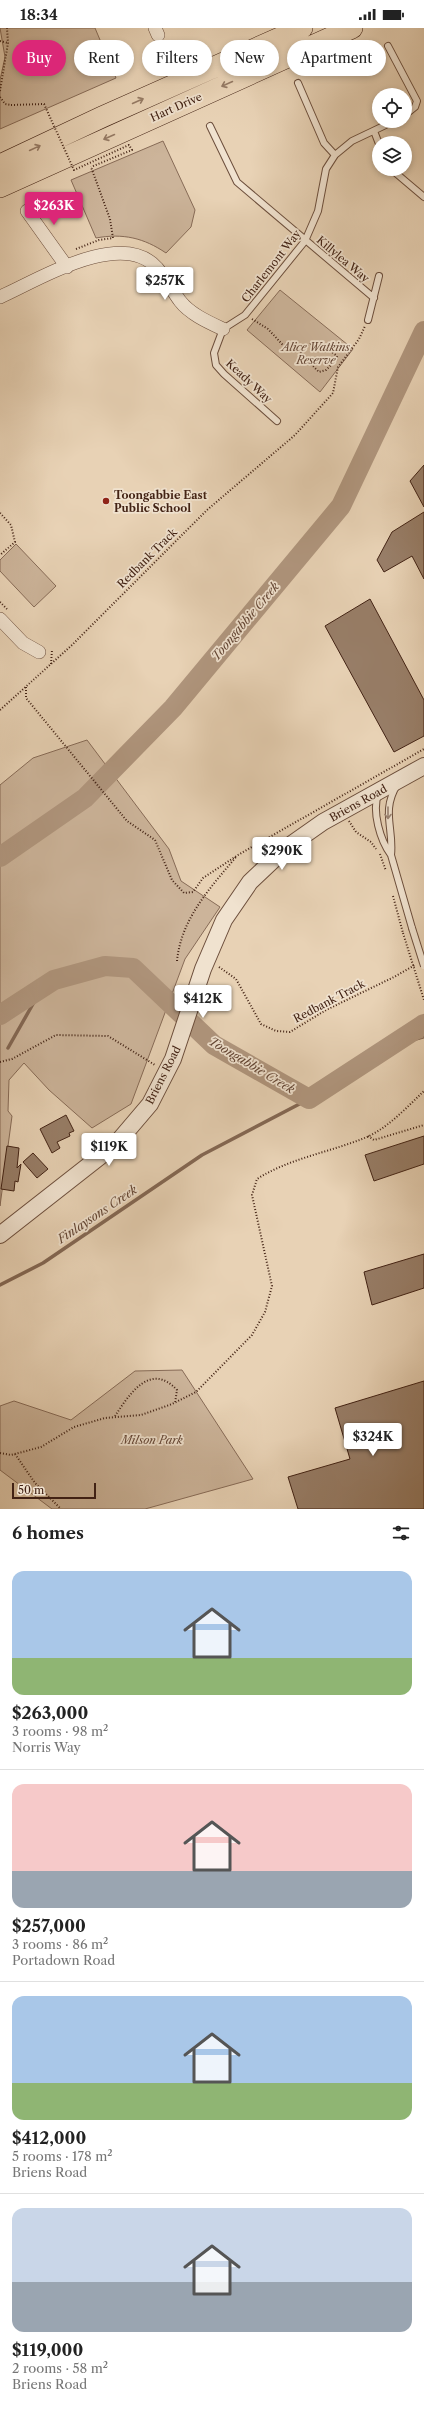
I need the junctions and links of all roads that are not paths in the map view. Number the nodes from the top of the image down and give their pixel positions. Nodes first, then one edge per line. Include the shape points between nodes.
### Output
1 (302, 28) edge
2 (352, 28) edge
3 (388, 46) dead end
4 (298, 83) dead end
5 (411, 88) edge
6 (412, 91) edge
7 (412, 109) edge
8 (210, 126) dead end
9 (380, 128) edge
10 (374, 131) junction
11 (376, 136) edge
12 (335, 155) junction
13 (0, 165) edge
14 (399, 176) edge
15 (0, 187) edge
16 (424, 197) edge
17 (27, 211) dead end
18 (306, 241) junction
19 (68, 267) junction
20 (379, 276) dead end
21 (0, 297) edge
22 (374, 298) junction
23 (368, 320) road end
24 (223, 329) junction
25 (277, 421) dead end
26 (5, 615) edge
27 (39, 652) dead end
28 (424, 766) edge
29 (402, 778) junction
30 (380, 791) junction
31 (391, 855) junction
32 (421, 964) edge
33 (0, 1235) edge

13 -> 1 highway, Hart Drive
2 -> 15 highway, Hart Drive
3 - 5 lane
4 - 12 lane via 324,143
6 - 7 lane via 417,100
8 - 18 lane, Killylea Way via 236,182
9 - 10 lane, Charlemont Way
10 - 11 lane
10 - 12 lane, Charlemont Way via 352,141
12 - 18 lane, Charlemont Way via 326,169 318,211
14 - 16 lane
17 - 19 street
18 - 22 lane, Killylea Way
18 - 24 lane, Charlemont Way via 245,315
19 - 21 street
19 - 24 street via 94,256 114,253 144,259 156,267 180,302 201,319
20 - 22 lane, Killylea Way
22 - 23 lane, Killylea Way
24 - 25 lane, Keady Way via 214,353 216,365
26 - 27 street via 23,643
28 - 29 street, Briens Road
29 - 30 street, Briens Road
29 -> 31 lane via 388,807
30 - 31 lane via 375,807 386,847
30 - 33 street, Briens Road via 323,822 286,848 250,882 224,920 203,969 173,1059 150,1104 116,1144
31 - 32 lane, bridge

